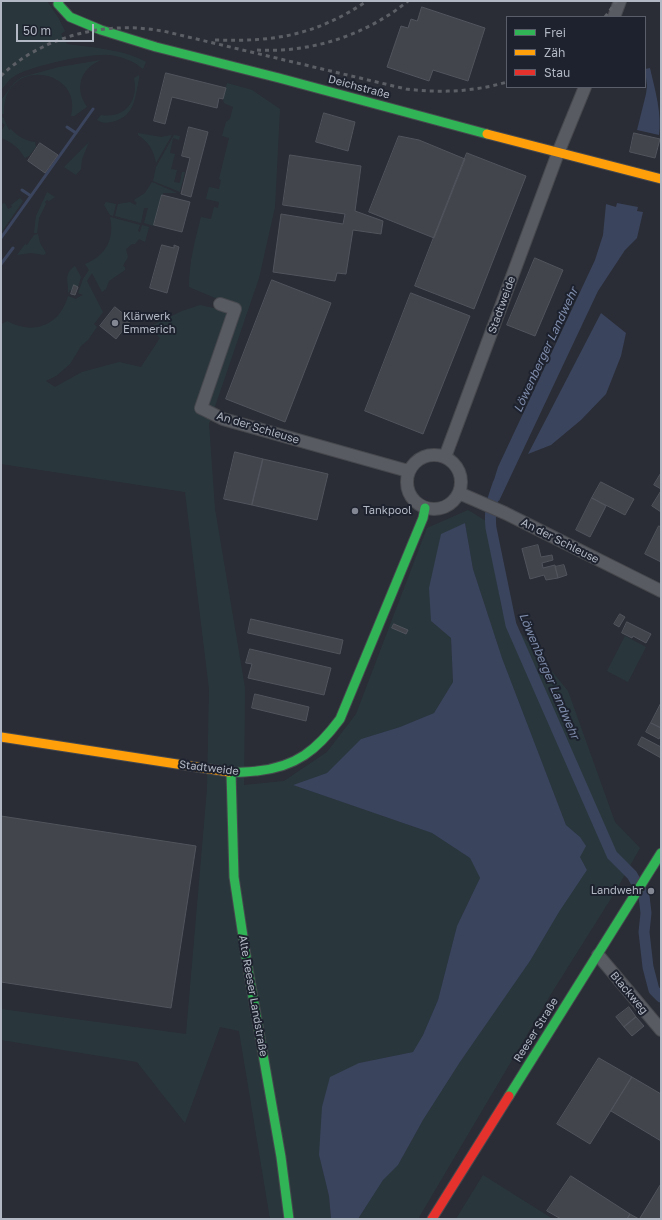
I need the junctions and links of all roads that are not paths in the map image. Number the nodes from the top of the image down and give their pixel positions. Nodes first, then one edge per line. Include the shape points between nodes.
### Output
1 (620, 1) edge
2 (58, 2) edge
3 (614, 16) edge
4 (585, 88) edge
5 (558, 153) junction
6 (661, 179) edge
7 (220, 304) dead end
8 (445, 457) junction
9 (408, 471) junction
10 (459, 493) junction
11 (425, 508) junction
12 (661, 591) edge
13 (1, 737) edge
14 (231, 772) junction
15 (661, 853) edge
16 (598, 955) junction
17 (661, 1030) edge
18 (289, 1219) edge
19 (432, 1219) edge

1 - 3 street
2 - 5 street, Deichstraße via 70,17 101,30 156,47
4 - 5 street, Stadtweide
5 - 6 street, Deichstraße
5 - 8 street, Stadtweide
7 - 9 street, An der Schleuse via 235,309 200,408 223,419
8 - 9 street via 424,457
8 - 10 street via 458,469 461,485
9 - 11 street via 408,494 418,505
10 - 11 street via 451,503 441,509
10 - 12 street, An der Schleuse via 505,513
11 - 14 street, Stadtweide via 340,719 329,735 296,762 277,769
13 - 14 street, Stadtweide
14 - 18 street, Alte Reeser Landstraße via 234,877
15 - 16 street, Reeser Straße
16 - 17 street, Blackweg
16 - 19 street, Reeser Straße

